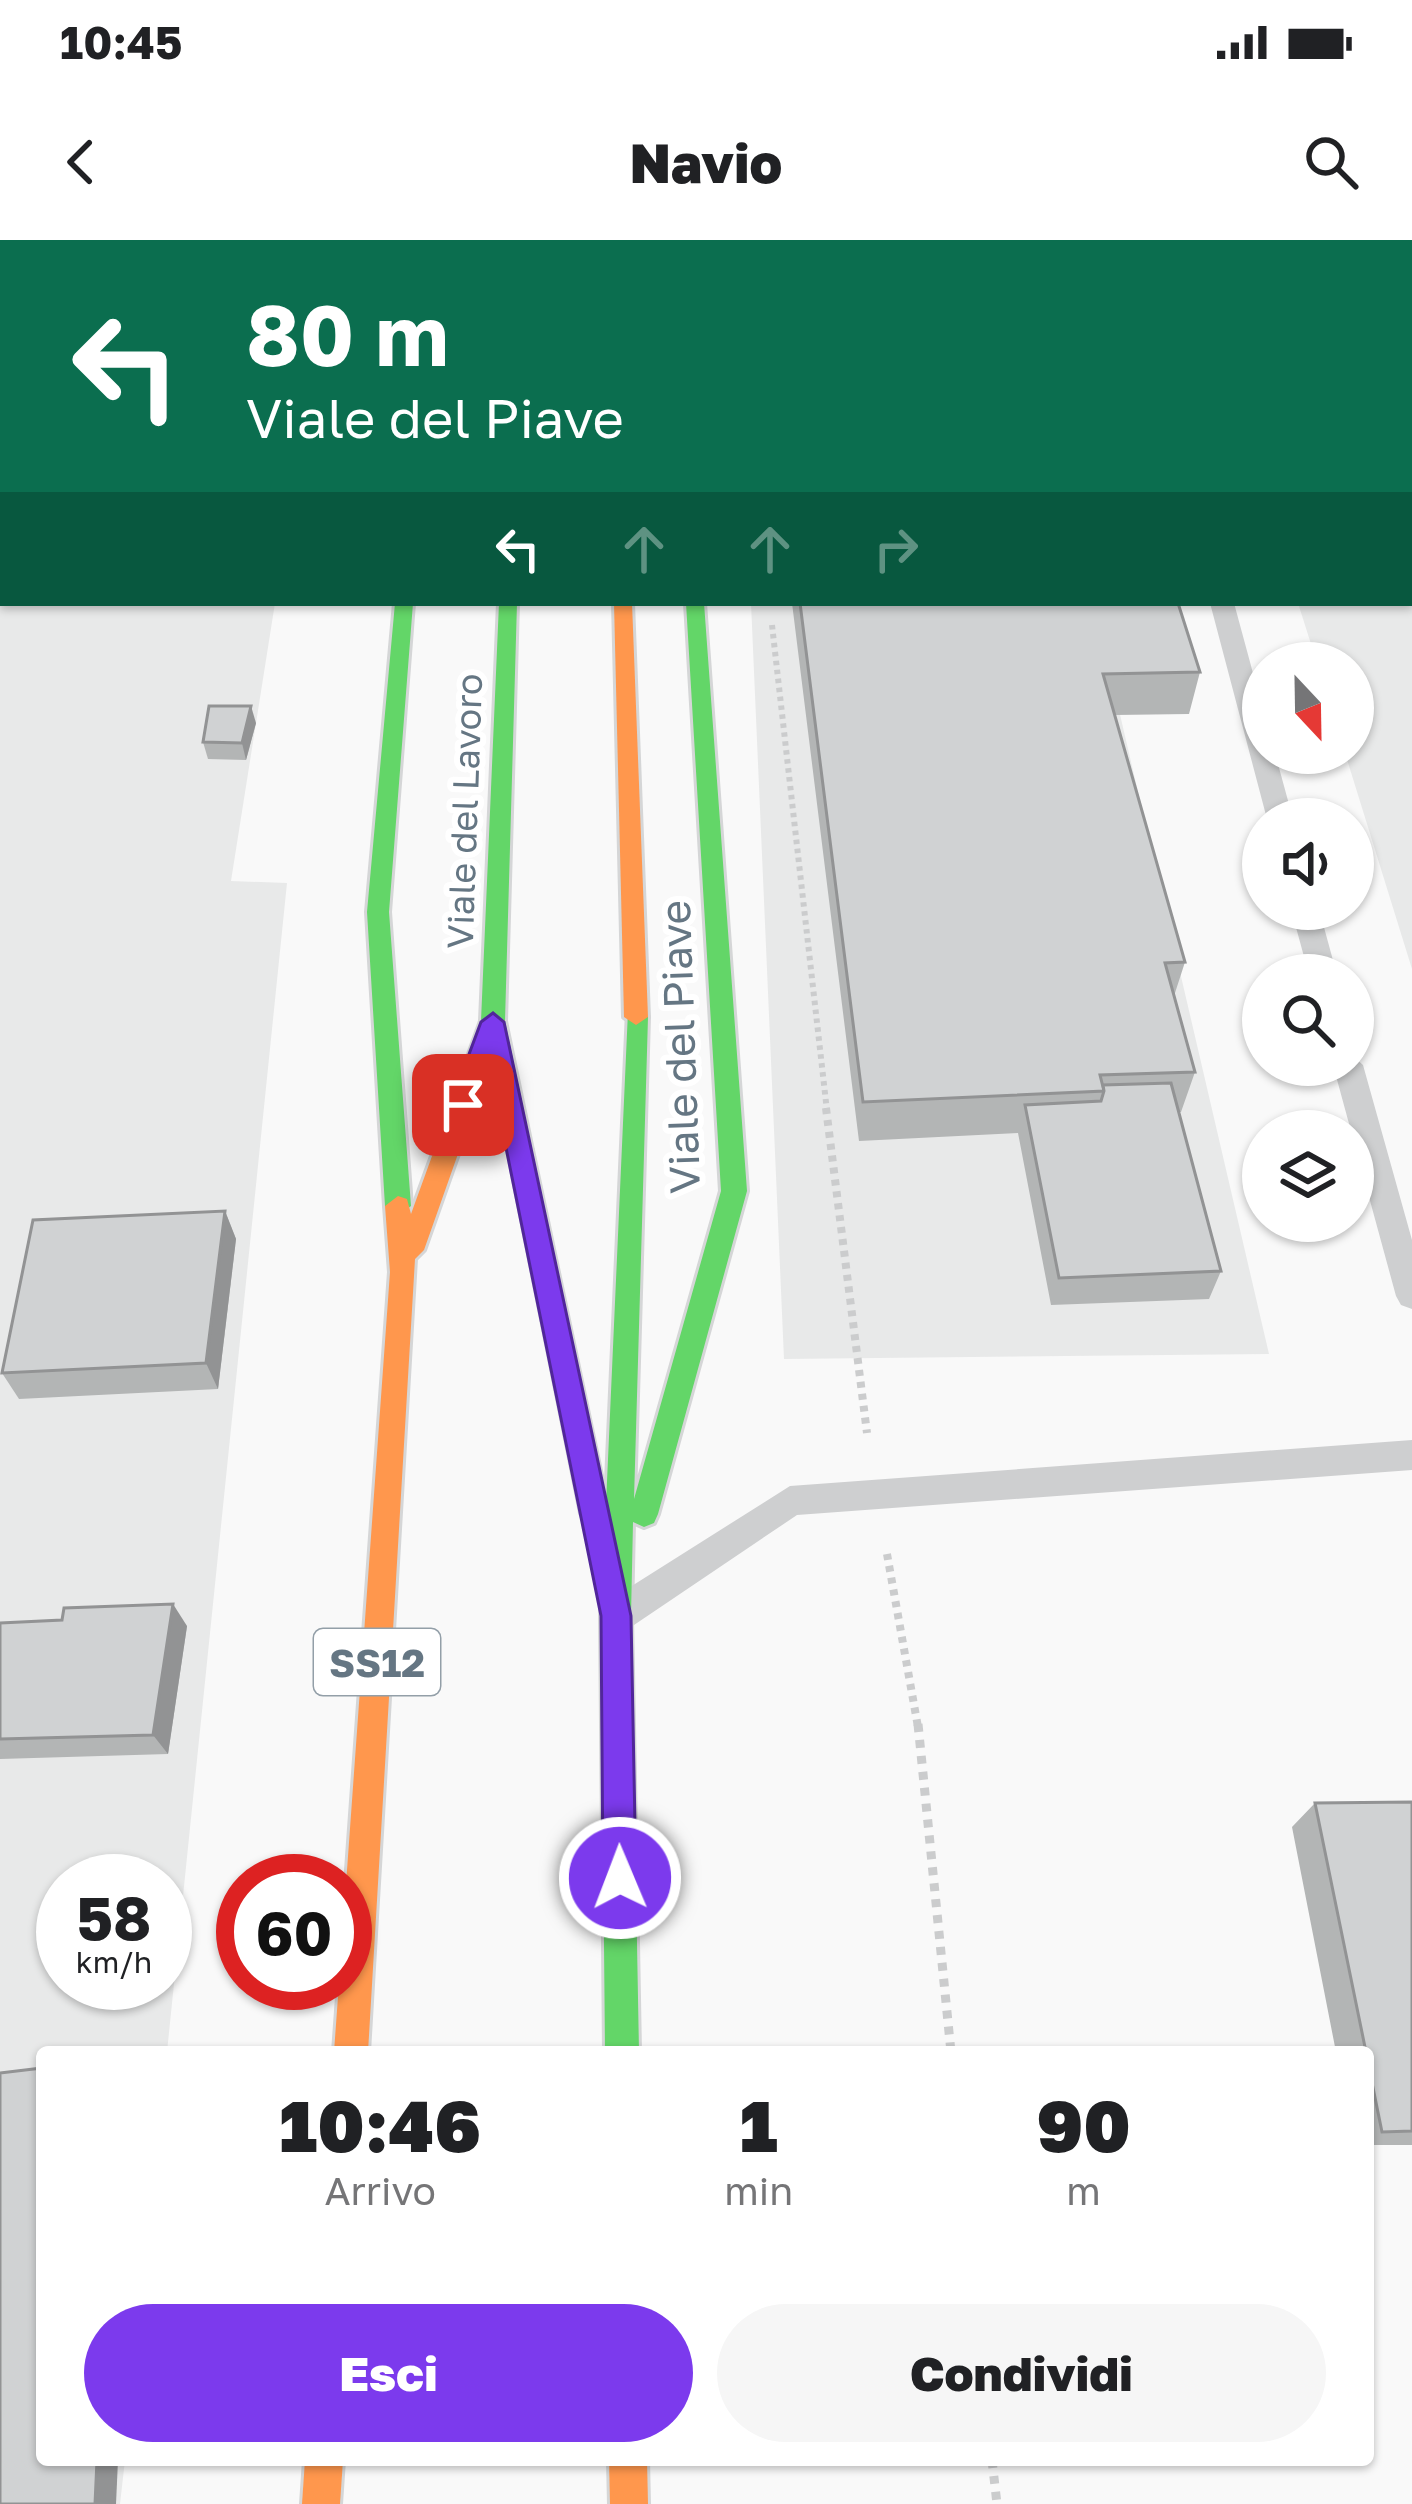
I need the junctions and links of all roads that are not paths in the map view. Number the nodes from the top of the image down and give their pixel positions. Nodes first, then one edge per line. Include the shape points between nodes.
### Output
1 (404, 606) edge
2 (508, 606) edge
3 (623, 606) edge
4 (695, 606) edge
5 (1223, 606) edge
6 (1274, 798) edge
7 (493, 1022) junction
8 (1354, 1086) edge
9 (403, 1272) junction
10 (1412, 1296) edge
11 (1412, 1455) edge
12 (616, 1616) junction
13 (351, 2046) edge
14 (622, 2046) edge
15 (324, 2466) edge
16 (628, 2466) edge
17 (321, 2504) edge
18 (628, 2504) edge

1 - 9 main road via 378,912
2 - 7 main road, Viale del Lavoro
3 - 12 main road, Viale del Piave via 637,1002
4 - 12 main road, Viale del Piave via 734,1191
5 - 6 lane
7 - 9 main road, SS12
7 - 12 main road, Viale del Piave
8 - 10 lane
9 - 13 main road, SS12
11 - 12 lane via 790,1501
12 - 14 main road, Viale del Piave
15 - 17 main road
16 - 18 main road

